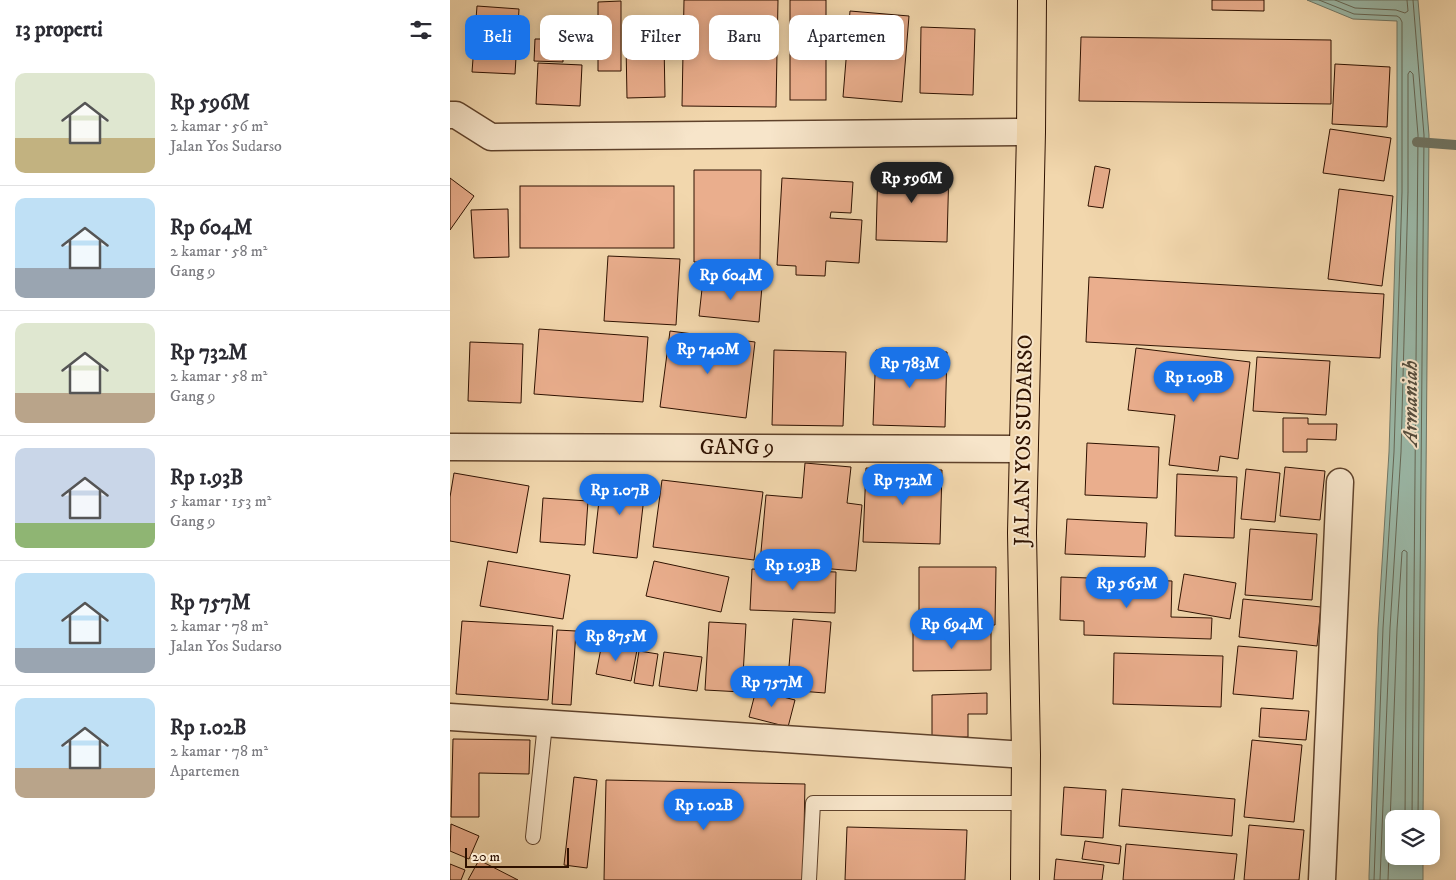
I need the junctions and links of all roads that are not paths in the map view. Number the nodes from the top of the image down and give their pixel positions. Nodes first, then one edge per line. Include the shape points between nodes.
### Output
1 (1032, 0) edge
2 (450, 115) edge
3 (1031, 132) junction
4 (450, 447) edge
5 (1024, 449) junction
6 (1340, 482) dead end
7 (450, 717) edge
8 (545, 724) junction
9 (1026, 755) junction
10 (1026, 803) junction
11 (533, 837) dead end
12 (809, 880) edge
13 (1025, 880) edge
14 (1322, 880) edge

1 - 3 highway, JALAN YOS SUDARSO
2 - 3 street via 456,115 491,137
3 - 5 highway, JALAN YOS SUDARSO
4 - 5 street, GANG 9
5 - 9 highway, JALAN YOS SUDARSO via 1022,533
6 - 14 street
7 - 8 street
8 - 9 street
8 - 11 lane
9 - 10 highway, JALAN YOS SUDARSO
10 - 12 lane via 813,803
10 - 13 highway, JALAN YOS SUDARSO

